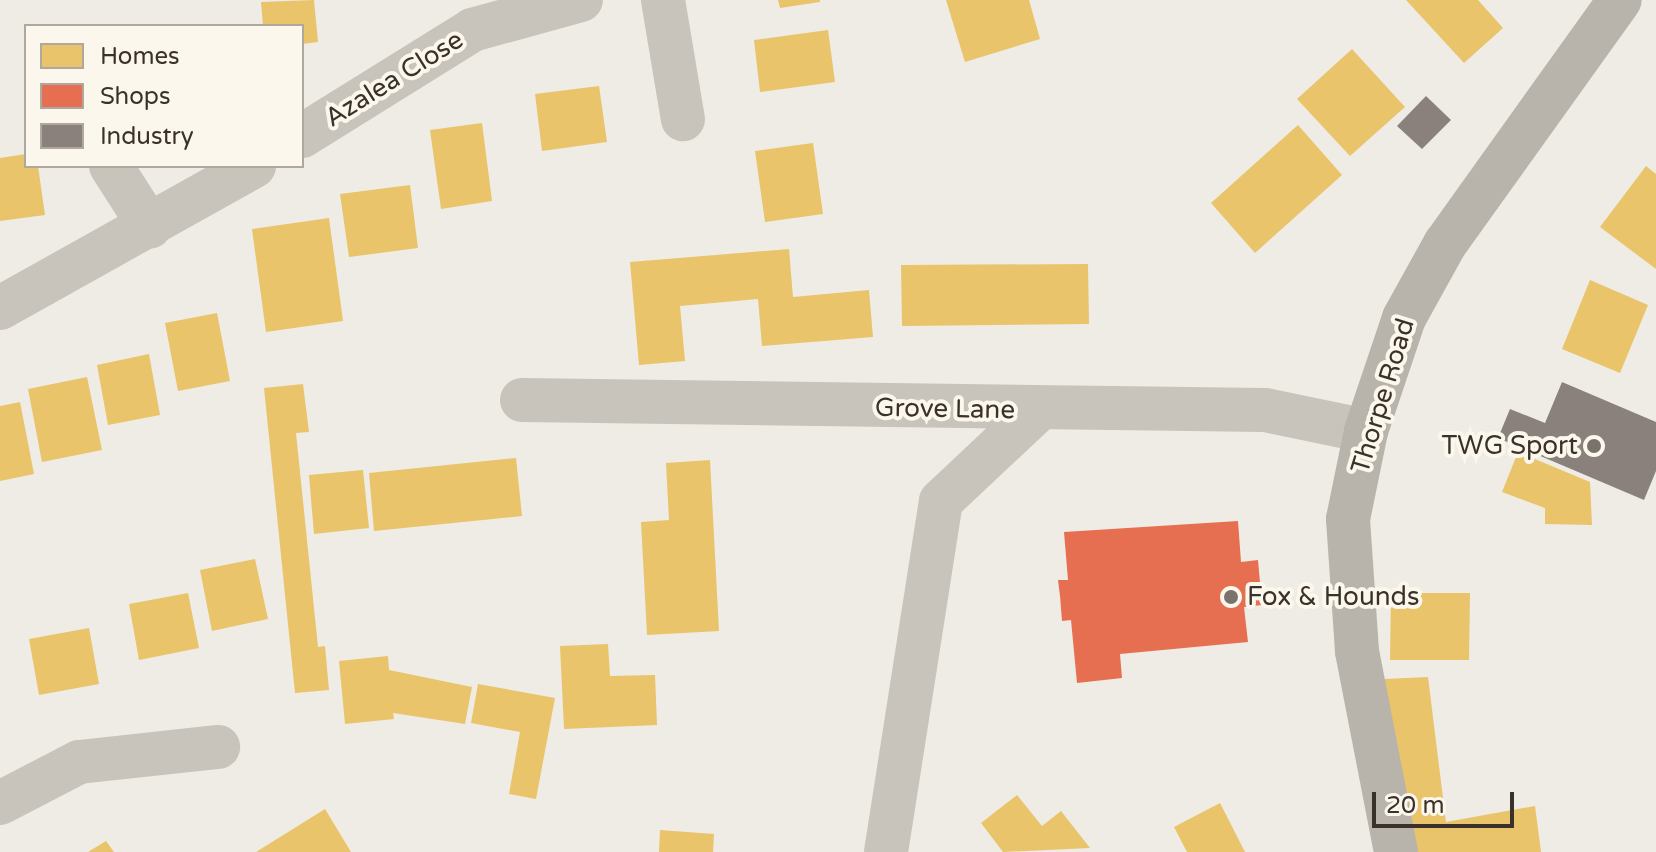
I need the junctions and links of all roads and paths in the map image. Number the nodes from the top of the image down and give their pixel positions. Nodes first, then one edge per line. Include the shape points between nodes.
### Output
1 (581, 0) edge
2 (663, 0) edge
3 (1620, 0) edge
4 (683, 119) dead end
5 (304, 135) edge
6 (112, 168) edge
7 (251, 168) edge
8 (150, 227) junction
9 (0, 308) edge
10 (522, 400) dead end
11 (1037, 411) junction
12 (1366, 431) junction
13 (218, 747) dead end
14 (0, 803) edge
15 (886, 852) edge
16 (1396, 852) edge

1 - 5 street, Azalea Close via 472,30
2 - 4 street
3 - 12 street, Thorpe Road via 1445,244 1404,318
6 - 8 street
7 - 8 street
8 - 9 street
10 - 11 street, Grove Lane
11 - 12 street, Grove Lane via 1265,410
11 - 15 street via 941,501
12 - 16 street, Thorpe Road via 1348,519 1354,607
13 - 14 street via 79,762

